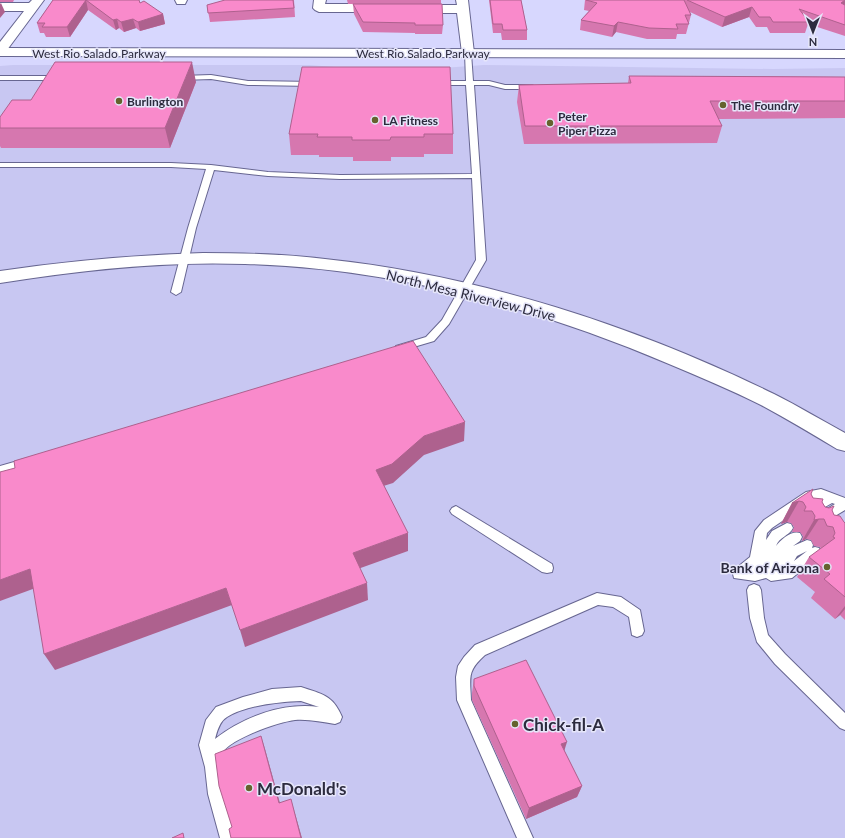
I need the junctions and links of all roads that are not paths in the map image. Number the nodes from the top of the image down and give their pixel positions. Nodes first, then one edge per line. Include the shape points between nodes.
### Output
1 (320, 0) edge
2 (35, 4) edge
3 (462, 5) edge
4 (0, 7) edge
5 (0, 52) edge
6 (468, 53) junction
7 (845, 54) edge
8 (0, 78) edge
9 (63, 78) edge
10 (172, 78) edge
11 (430, 83) edge
12 (469, 83) junction
13 (319, 84) edge
14 (536, 87) edge
15 (0, 165) edge
16 (211, 168) junction
17 (476, 176) junction
18 (185, 258) junction
19 (0, 277) edge
20 (465, 290) junction
21 (176, 292) dead end
22 (390, 352) edge
23 (845, 443) edge
24 (39, 459) edge
25 (0, 471) edge
26 (830, 498) junction
27 (845, 504) edge
28 (813, 510) edge
29 (456, 511) dead end
30 (817, 522) edge
31 (792, 532) dead end
32 (811, 549) dead end
33 (546, 568) dead end
34 (739, 574) junction
35 (754, 590) dead end
36 (637, 630) dead end
37 (845, 723) edge
38 (211, 768) junction
39 (228, 838) edge
40 (525, 838) edge

1 - 3 street via 319,8 394,9
2 - 4 street
2 - 5 street
3 - 6 street
5 - 6 main road, West Rio Salado Parkway
6 - 7 main road, West Rio Salado Parkway
6 - 12 lane
8 - 9 lane
10 - 13 lane
11 - 12 lane
12 - 14 lane
12 - 17 lane
15 - 16 lane via 164,165
16 - 17 lane via 297,176
16 - 18 lane
17 - 20 lane via 481,260
18 - 19 street, North Mesa Riverview Drive via 90,264
18 - 20 street, North Mesa Riverview Drive via 325,264 393,274
18 - 21 lane
20 - 22 lane via 446,322 430,339
20 - 23 street, North Mesa Riverview Drive via 525,305 651,350 757,394
24 - 25 lane
26 - 27 lane
26 - 28 lane
26 - 34 lane via 821,494 810,495 768,524 761,531 755,560
27 - 30 lane
29 - 33 lane
31 - 34 lane via 778,534 772,540 770,550 760,564
32 - 34 lane via 787,574
35 - 37 lane via 762,638
36 - 40 lane via 635,614 616,601 597,599 480,650 468,660 462,675 464,700
38 - 38 lane via 214,751 223,740 252,726 289,714 314,712 335,717 323,701 301,694 272,696 221,712 211,725 206,745
38 - 39 lane

